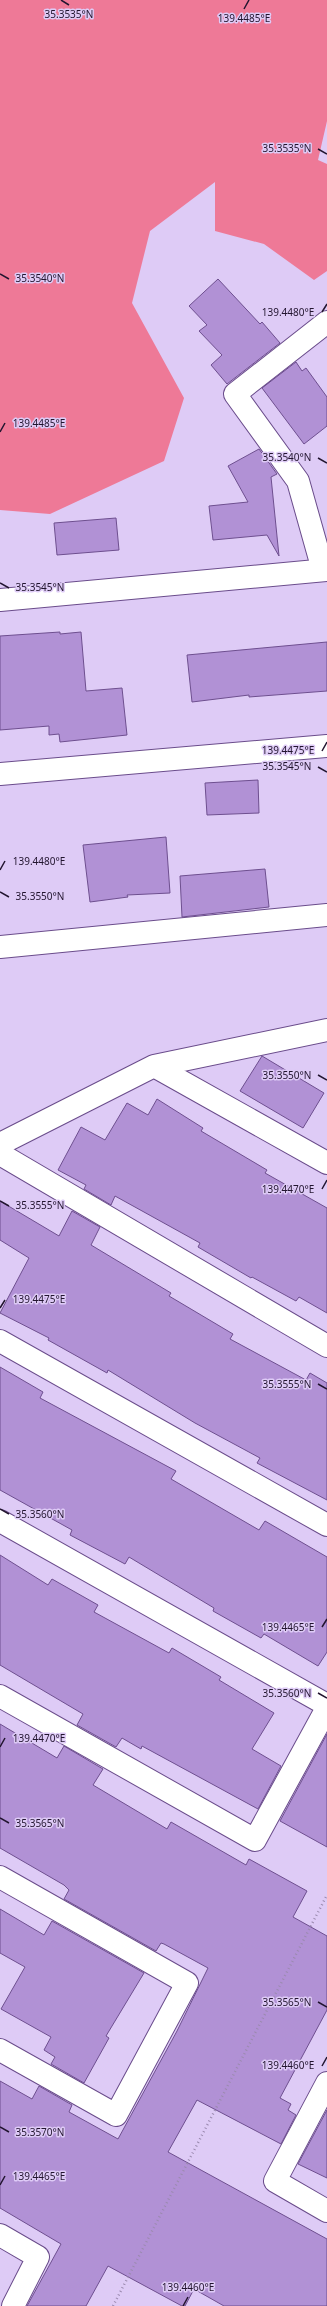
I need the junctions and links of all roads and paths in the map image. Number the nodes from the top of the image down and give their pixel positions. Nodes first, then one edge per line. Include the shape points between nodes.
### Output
1 (327, 322) edge
2 (325, 570) edge
3 (0, 600) edge
4 (327, 746) edge
5 (0, 774) edge
6 (327, 915) edge
7 (0, 947) edge
8 (327, 1030) edge
9 (154, 1066) junction
10 (0, 1144) edge
11 (0, 1154) edge
12 (327, 1164) edge
13 (0, 1341) edge
14 (327, 1346) edge
15 (0, 1521) edge
16 (327, 1525) edge
17 (0, 1696) edge
18 (327, 1705) edge
19 (327, 1708) edge
20 (0, 1876) edge
21 (327, 1895) edge
22 (0, 2050) edge
23 (327, 2083) edge
24 (327, 2211) edge
25 (0, 2235) edge
26 (13, 2306) edge
27 (113, 2306) edge

1 - 2 street via 235,394 298,481
2 - 3 street
4 - 5 street
6 - 7 street
8 - 9 street
9 - 10 street
9 - 12 street
11 - 14 street
13 - 16 street
15 - 18 street
17 - 19 street via 255,1840
20 - 22 street via 187,1983 116,2115
21 - 27 path
23 - 24 street via 275,2181
25 - 26 street via 38,2257

